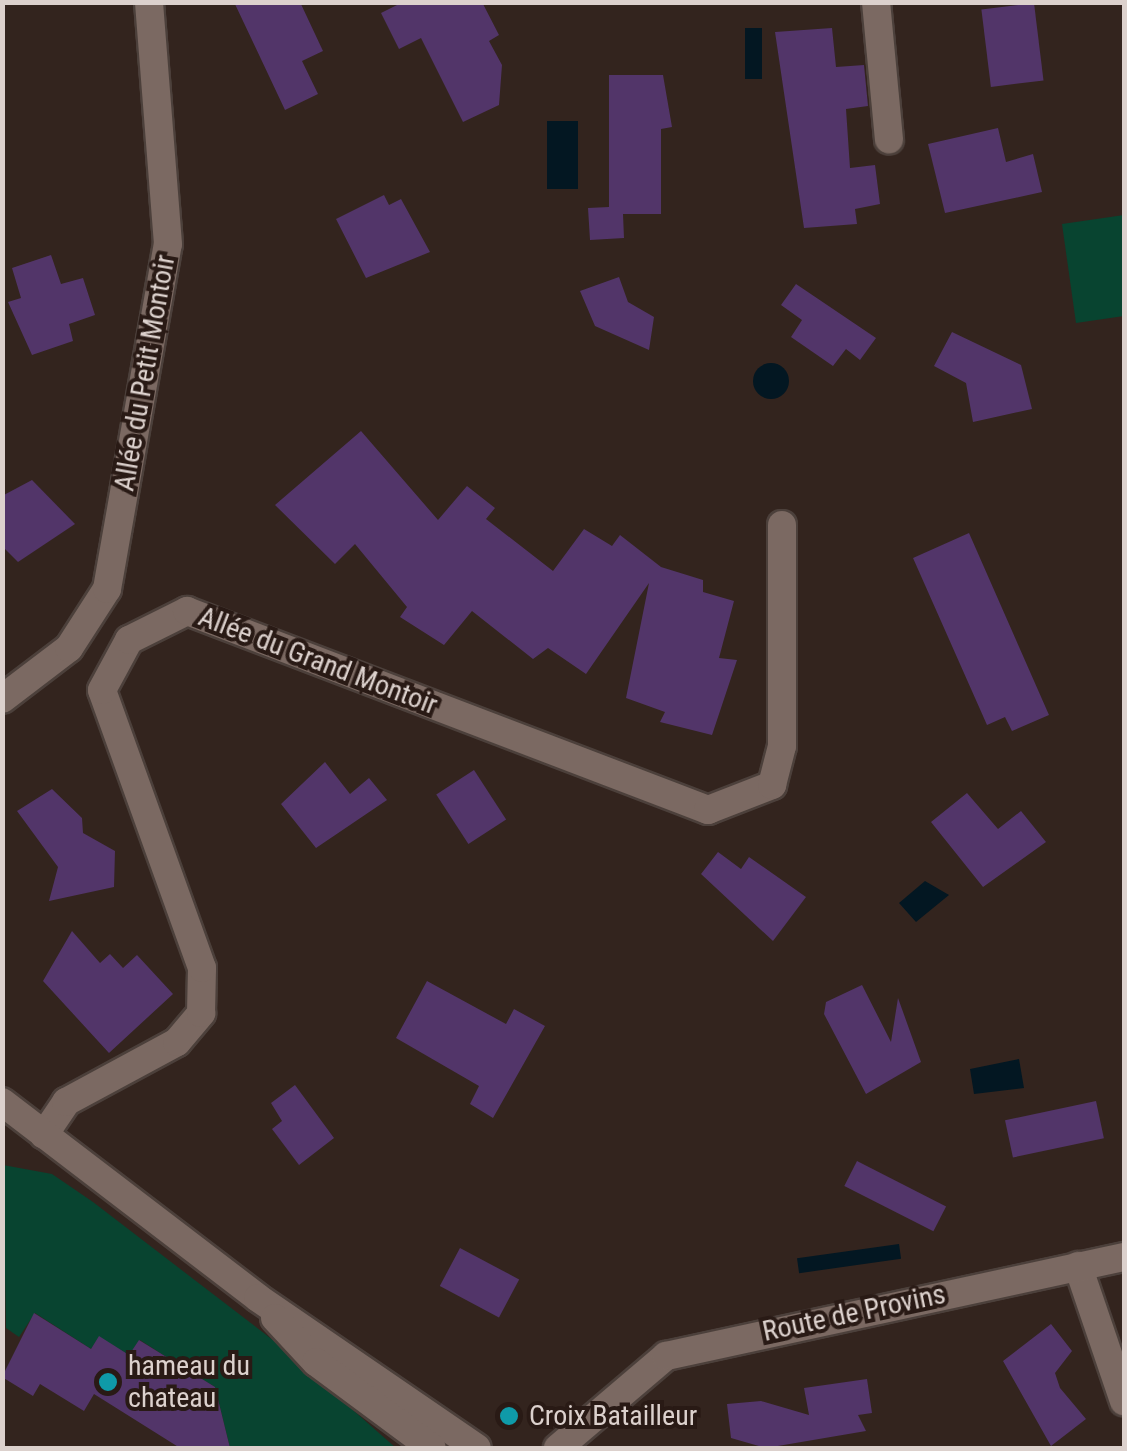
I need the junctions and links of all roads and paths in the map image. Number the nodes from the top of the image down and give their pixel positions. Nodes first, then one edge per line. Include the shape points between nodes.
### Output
1 (149, 2) edge
2 (876, 2) edge
3 (889, 138) dead end
4 (782, 525) dead end
5 (2, 699) edge
6 (2, 1102) edge
7 (44, 1135) junction
8 (1124, 1257) edge
9 (1078, 1266) junction
10 (258, 1298) junction
11 (1124, 1401) edge
12 (605, 1414) junction
13 (432, 1448) edge
14 (477, 1448) edge
15 (558, 1448) edge
16 (592, 1448) edge

1 - 5 street, Allée du Petit Montoir via 168,244 107,589 70,648
2 - 3 street
4 - 7 street, Allée du Grand Montoir via 782,746 772,784 708,810 187,611 129,640 102,690 202,968 200,1013 177,1042 66,1102
6 - 7 street
7 - 10 street
8 - 9 street, Route de Provins
9 - 11 street
9 - 12 street, Route de Provins via 666,1356
10 - 13 street via 316,1362
10 - 14 street
12 - 15 street, Route de Provins
12 - 16 street, Route de Provins

